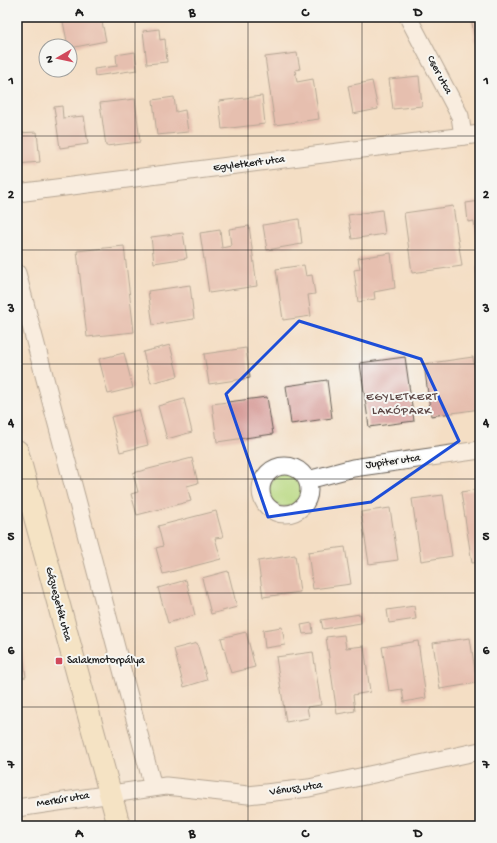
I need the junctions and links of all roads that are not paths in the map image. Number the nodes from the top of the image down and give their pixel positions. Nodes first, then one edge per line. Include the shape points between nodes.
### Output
1 (408, 17) edge
2 (480, 134) edge
3 (463, 136) junction
4 (17, 193) edge
5 (17, 273) edge
6 (480, 450) edge
7 (17, 451) edge
8 (308, 480) dead end
9 (480, 751) edge
10 (153, 788) junction
11 (110, 793) junction
12 (17, 808) edge
13 (119, 826) edge

1 - 3 street, Cser utca via 460,116
2 - 3 street, Egyletkert utca
3 - 4 street, Egyletkert utca
5 - 10 street
6 - 8 street, Jupiter utca via 353,468
7 - 11 street, Gázvezeték utca
9 - 10 street, Vénusz utca via 301,789 248,795 166,786
10 - 11 street, Vénusz utca
11 - 12 street, Merkúr utca
11 - 13 street, Gázvezeték utca

